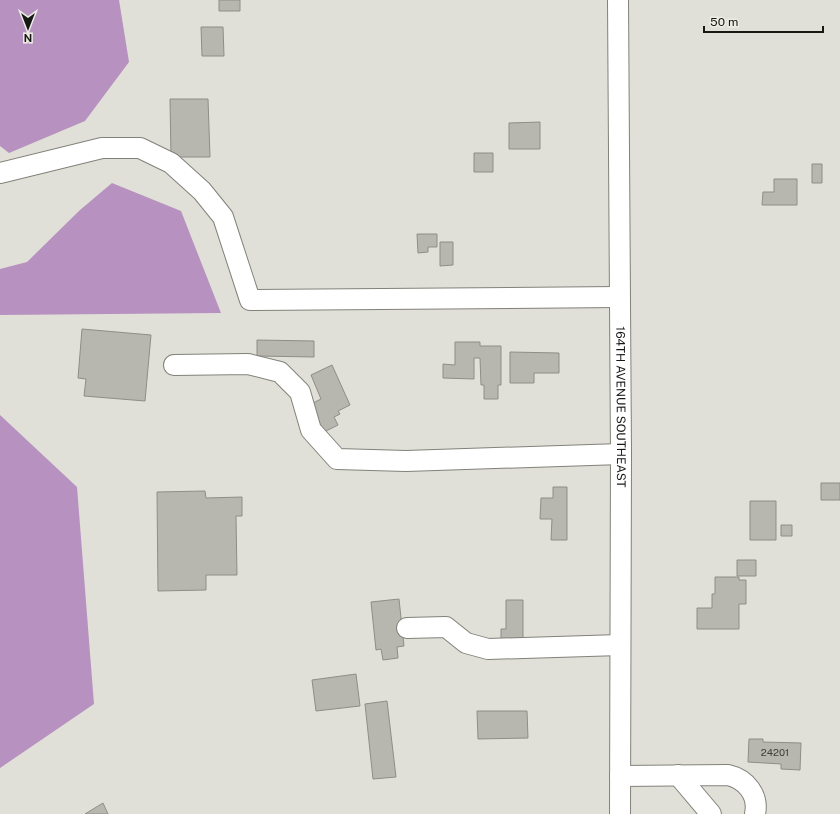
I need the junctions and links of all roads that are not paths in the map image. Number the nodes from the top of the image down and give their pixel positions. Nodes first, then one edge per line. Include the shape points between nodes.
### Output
1 (618, 0) edge
2 (0, 173) edge
3 (619, 297) junction
4 (174, 365) dead end
5 (621, 454) junction
6 (407, 628) dead end
7 (620, 645) junction
8 (678, 775) junction
9 (620, 776) junction
10 (620, 814) edge
11 (711, 814) edge
12 (755, 814) edge

1 - 3 street, 164TH AVENUE SOUTHEAST
2 - 3 street via 102,148 140,148 171,163 202,191 223,216 250,300
3 - 5 street, 164TH AVENUE SOUTHEAST
4 - 5 street via 248,364 280,372 300,392 311,430 337,459 406,461
5 - 7 street, 164TH AVENUE SOUTHEAST
6 - 7 street via 446,627 466,643 488,649
7 - 9 street, 164TH AVENUE SOUTHEAST
8 - 9 street
8 - 11 street
8 - 12 street via 737,777 743,780 753,796
9 - 10 street, 164TH AVENUE SOUTHEAST

